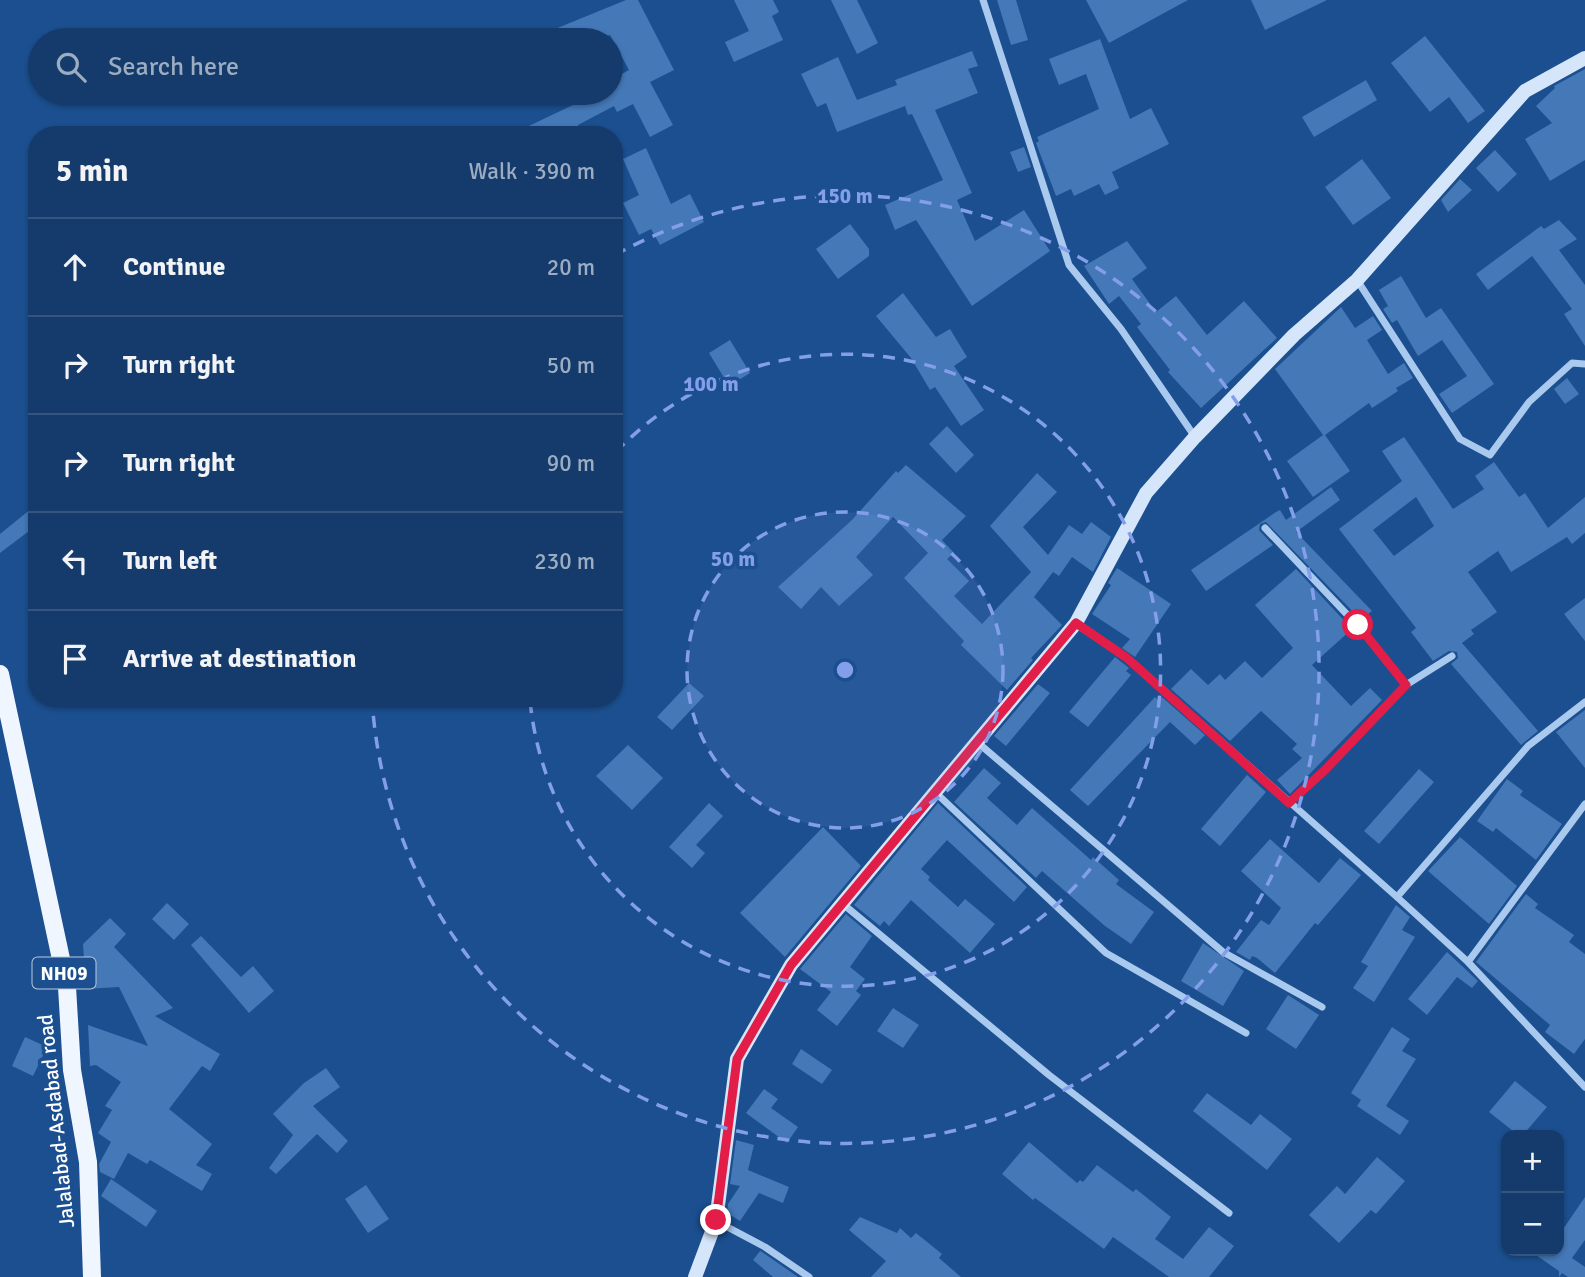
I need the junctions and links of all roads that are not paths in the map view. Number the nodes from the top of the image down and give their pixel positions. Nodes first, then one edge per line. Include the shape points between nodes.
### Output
1 (983, 0) edge
2 (1585, 58) edge
3 (1357, 281) junction
4 (1585, 364) edge
5 (1195, 436) junction
6 (1265, 528) dead end
7 (1076, 623) junction
8 (1452, 656) dead end
9 (0, 674) edge
10 (1406, 685) junction
11 (1585, 702) edge
12 (977, 742) junction
13 (935, 792) junction
14 (1289, 803) junction
15 (1585, 804) edge
16 (1397, 897) junction
17 (842, 903) junction
18 (1468, 962) junction
19 (1322, 1007) dead end
20 (1246, 1033) dead end
21 (1585, 1087) edge
22 (1229, 1213) dead end
23 (716, 1220) junction
24 (92, 1277) edge
25 (695, 1277) edge
26 (809, 1277) edge

1 - 5 street via 1069,265 1121,329
2 - 3 street via 1525,92
3 - 4 street via 1461,439 1483,453 1490,454 1529,402 1572,363
3 - 5 street via 1294,335
5 - 7 street via 1146,493
6 - 10 street via 1358,625
7 - 12 street
7 - 14 street via 1127,658
8 - 10 street
9 - 24 main road, Jalalabad-Asdabad road / NH09 via 67,986 72,1070 88,1161
10 - 14 street
11 - 16 street via 1528,746
12 - 13 street
12 - 19 street via 1223,952
13 - 17 street
13 - 20 street via 1091,941
14 - 16 street
15 - 18 street
16 - 18 street
17 - 22 street via 1049,1075
17 - 23 street via 791,965 737,1059
18 - 21 street
23 - 25 street
23 - 26 street

